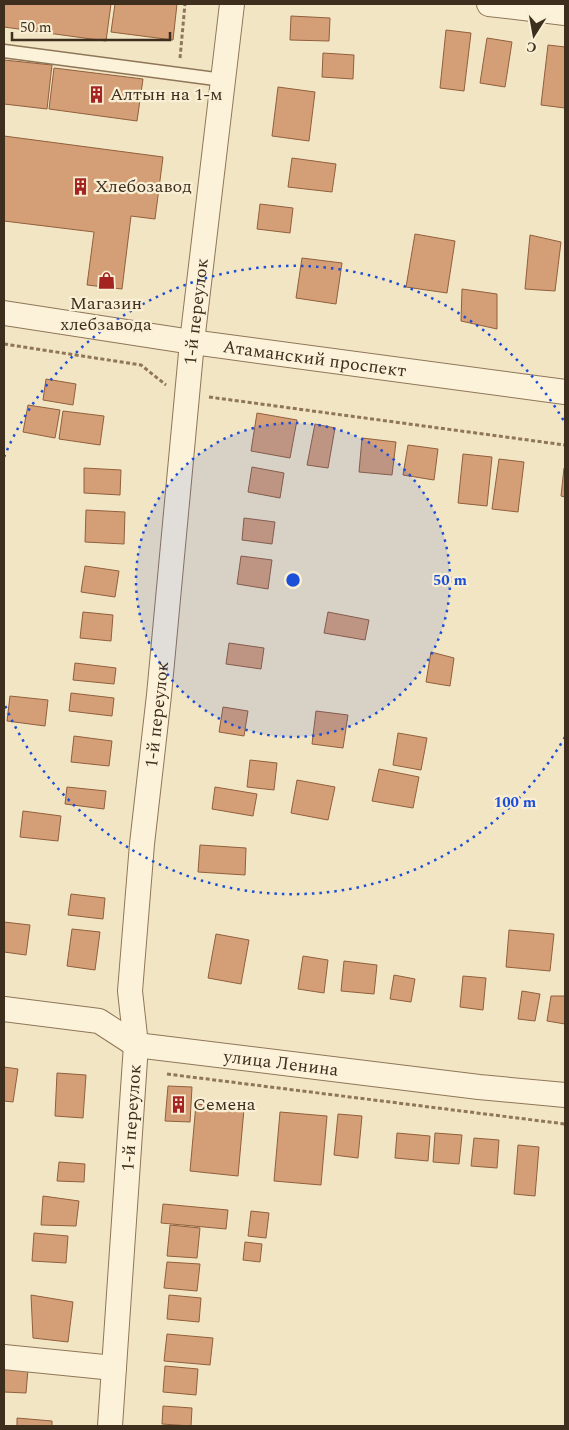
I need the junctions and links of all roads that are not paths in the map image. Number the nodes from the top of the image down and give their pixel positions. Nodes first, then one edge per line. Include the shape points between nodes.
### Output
1 (232, 4) edge
2 (489, 4) edge
3 (565, 14) edge
4 (4, 51) edge
5 (223, 80) junction
6 (4, 313) edge
7 (192, 342) junction
8 (565, 392) edge
9 (4, 1009) edge
10 (136, 1045) junction
11 (565, 1094) edge
12 (4, 1357) edge
13 (114, 1368) junction
14 (110, 1426) edge

1 - 5 street, 1-й переулок
2 - 3 street
4 - 5 lane
5 - 7 street, 1-й переулок
6 - 7 street, Атаманский проспект
7 - 8 street, Атаманский проспект
7 - 10 street, 1-й переулок via 130,990
9 - 10 street, улица Ленина via 99,1021
10 - 11 street, улица Ленина via 469,1086
10 - 13 street, 1-й переулок
12 - 13 street
13 - 14 street, 1-й переулок

